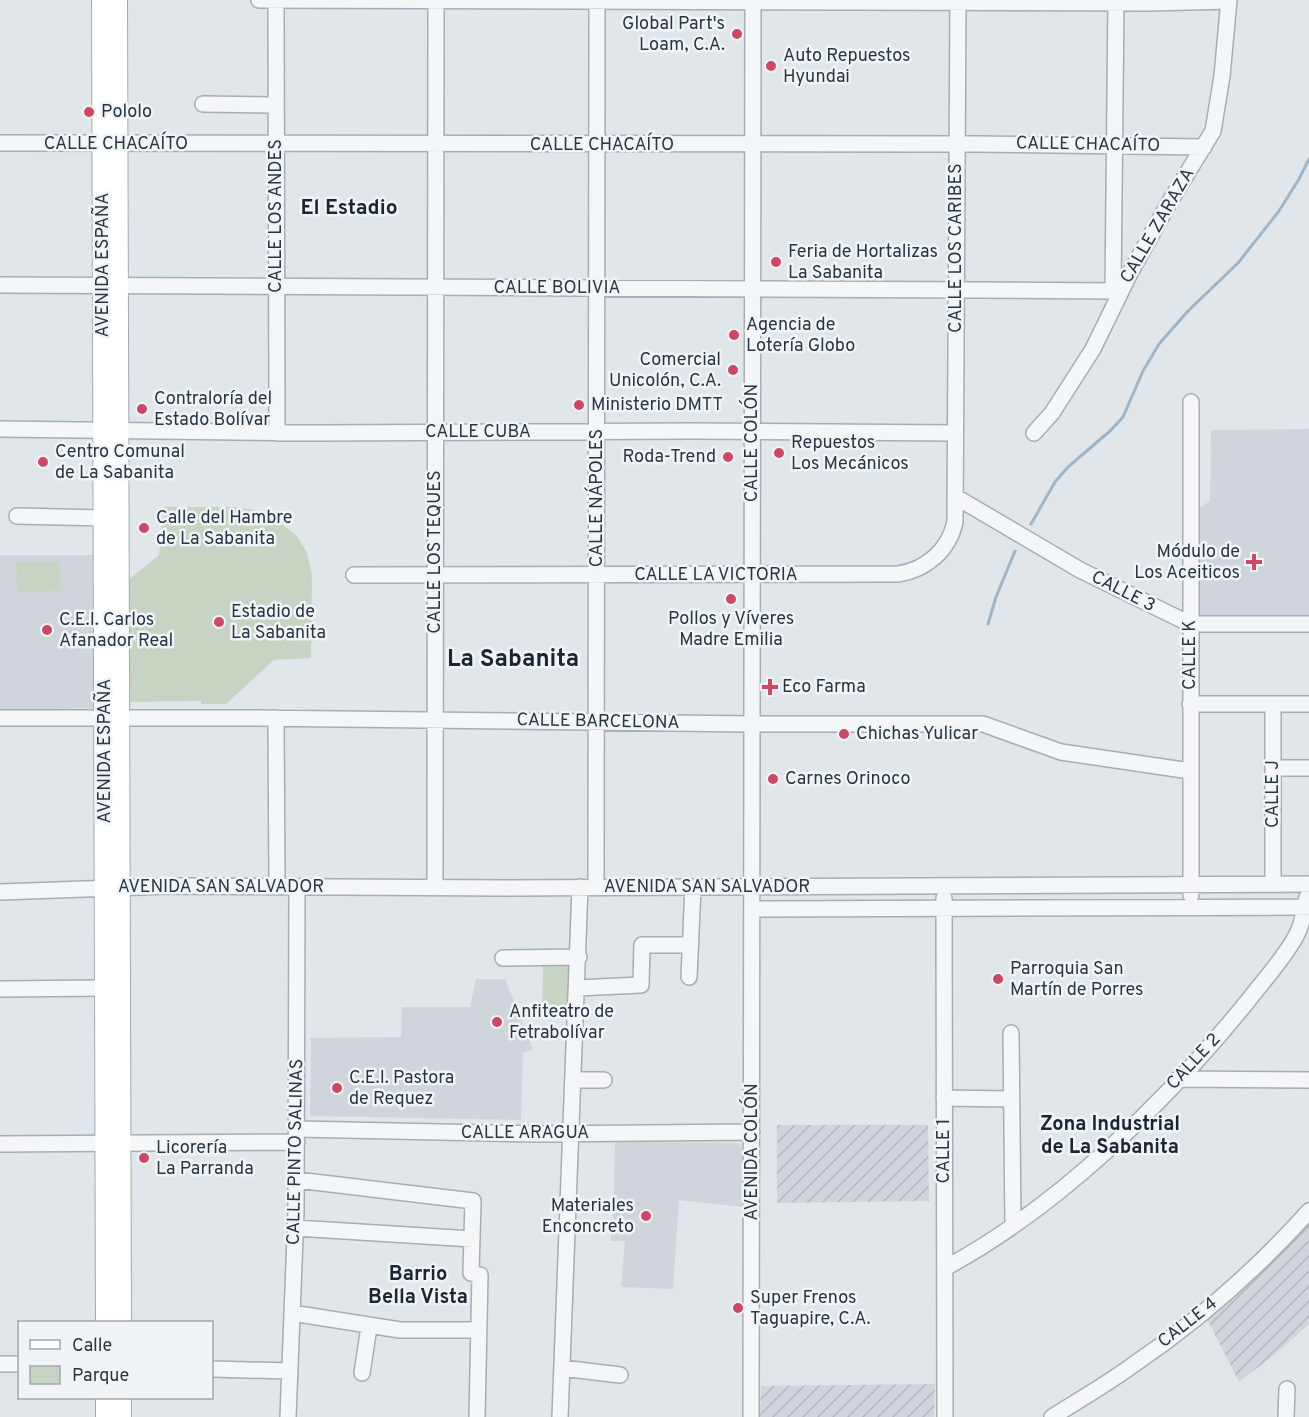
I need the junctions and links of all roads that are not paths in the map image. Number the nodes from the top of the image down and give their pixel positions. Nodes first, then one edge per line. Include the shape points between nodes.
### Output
1 (102, 0) edge
2 (117, 0) edge
3 (259, 0) edge
4 (276, 0) edge
5 (597, 0) edge
6 (753, 0) edge
7 (436, 1) edge
8 (958, 1) edge
9 (1116, 1) edge
10 (1229, 1) edge
11 (203, 104) dead end
12 (276, 105) junction
13 (0, 143) edge
14 (110, 144) junction
15 (957, 144) junction
16 (276, 145) junction
17 (435, 145) junction
18 (597, 145) junction
19 (753, 145) junction
20 (1115, 146) junction
21 (1204, 147) junction
22 (0, 285) edge
23 (111, 286) junction
24 (276, 287) junction
25 (435, 288) junction
26 (597, 288) junction
27 (752, 289) junction
28 (956, 289) junction
29 (1116, 292) junction
30 (1191, 402) dead end
31 (0, 429) edge
32 (111, 431) junction
33 (597, 432) junction
34 (752, 432) junction
35 (277, 433) junction
36 (435, 433) junction
37 (955, 433) junction
38 (1034, 433) dead end
39 (956, 497) junction
40 (17, 516) dead end
41 (104, 518) junction
42 (354, 575) dead end
43 (435, 575) junction
44 (597, 575) junction
45 (752, 575) junction
46 (1190, 624) junction
47 (1309, 624) edge
48 (1190, 704) junction
49 (1273, 704) junction
50 (1309, 704) edge
51 (112, 717) junction
52 (0, 718) edge
53 (276, 718) junction
54 (435, 720) junction
55 (597, 722) junction
56 (751, 724) junction
57 (1273, 768) junction
58 (1309, 768) edge
59 (1190, 771) junction
60 (1273, 884) junction
61 (1309, 884) edge
62 (1191, 885) junction
63 (944, 886) junction
64 (112, 887) junction
65 (277, 887) junction
66 (297, 887) junction
67 (435, 887) junction
68 (580, 887) junction
69 (596, 887) junction
70 (693, 887) junction
71 (751, 887) junction
72 (0, 892) edge
73 (1191, 907) junction
74 (1307, 907) edge
75 (944, 908) junction
76 (752, 909) junction
77 (690, 945) junction
78 (579, 957) junction
79 (503, 958) dead end
80 (689, 977) dead end
81 (105, 988) junction
82 (577, 988) junction
83 (0, 989) edge
84 (1011, 1033) dead end
85 (1178, 1079) junction
86 (574, 1080) junction
87 (604, 1080) dead end
88 (1309, 1080) edge
89 (944, 1098) junction
90 (1011, 1099) junction
91 (752, 1132) junction
92 (571, 1134) junction
93 (298, 1136) junction
94 (0, 1144) edge
95 (113, 1144) junction
96 (297, 1180) junction
97 (1309, 1211) edge
98 (1013, 1225) junction
99 (296, 1228) junction
100 (472, 1239) junction
101 (945, 1268) junction
102 (292, 1313) junction
103 (106, 1321) edge
104 (121, 1321) edge
105 (369, 1327) junction
106 (479, 1330) junction
107 (0, 1364) edge
108 (18, 1364) edge
109 (562, 1368) junction
110 (213, 1369) edge
111 (290, 1371) junction
112 (362, 1373) dead end
113 (620, 1375) dead end
114 (1287, 1389) dead end
115 (106, 1399) edge
116 (121, 1399) edge
117 (106, 1417) edge
118 (121, 1417) edge
119 (288, 1417) edge
120 (477, 1417) edge
121 (560, 1417) edge
122 (751, 1417) edge
123 (945, 1417) edge
124 (1052, 1417) edge
125 (1286, 1417) edge

1 - 14 main road, AVENIDA ESPAÑA
2 - 14 main road, AVENIDA ESPAÑA
3 - 4 street
4 - 7 street
4 - 12 street, CALLE LOS ANDES
5 - 6 street
5 - 7 street
5 - 18 street, CALLE NÁPOLES
6 - 8 street
6 - 19 street, CALLE COLÓN
7 - 17 street, CALLE LOS TEQUES
8 - 9 street
8 - 15 street, CALLE LOS CARIBES
9 - 10 street
9 - 20 street
10 - 21 street, CALLE ZARAZA via 1217,114
11 - 12 street
12 - 16 street, CALLE LOS ANDES
13 - 14 street, CALLE CHACAÍTO
14 - 16 street, CALLE CHACAÍTO
14 - 23 main road, AVENIDA ESPAÑA
15 - 19 street, CALLE CHACAÍTO
15 - 20 street, CALLE CHACAÍTO
15 - 28 street, CALLE LOS CARIBES
16 - 17 street, CALLE CHACAÍTO
16 - 24 street, CALLE LOS ANDES
17 - 18 street, CALLE CHACAÍTO
17 - 25 street, CALLE LOS TEQUES
18 - 19 street, CALLE CHACAÍTO
18 - 26 street, CALLE NÁPOLES
19 - 27 street, CALLE COLÓN
20 - 21 street, CALLE CHACAÍTO
20 - 29 street
21 - 29 street, CALLE ZARAZA
22 - 23 street, CALLE BOLIVIA
23 - 24 street, CALLE BOLIVIA
23 - 32 main road, AVENIDA ESPAÑA
24 - 25 street, CALLE BOLIVIA
24 - 35 street, CALLE LOS ANDES
25 - 26 street, CALLE BOLIVIA
25 - 36 street, CALLE LOS TEQUES
26 - 27 street, CALLE BOLIVIA
26 - 33 street, CALLE NÁPOLES
27 - 28 street, CALLE BOLIVIA
27 - 34 street, CALLE COLÓN
28 - 29 street, CALLE BOLIVIA
28 - 37 street, CALLE LOS CARIBES
29 - 38 street, CALLE ZARAZA via 1093,349 1052,413
30 - 46 street, CALLE K
31 - 32 street, CALLE CUBA
32 - 35 street, CALLE CUBA
32 - 41 main road, AVENIDA ESPAÑA
32 - 51 main road, AVENIDA ESPAÑA
33 - 34 street, CALLE CUBA
33 - 36 street, CALLE CUBA
33 - 44 street, CALLE NÁPOLES
34 - 37 street, CALLE CUBA
34 - 45 street, CALLE COLÓN
35 - 36 street, CALLE CUBA
36 - 43 street, CALLE LOS TEQUES
37 - 39 street, CALLE LOS CARIBES
39 - 45 street, CALLE LA VICTORIA via 953,534 940,552 920,568 898,574
39 - 46 street, CALLE 3 via 1080,570
40 - 41 street
41 - 51 main road, AVENIDA ESPAÑA
42 - 43 street, CALLE LA VICTORIA
43 - 44 street, CALLE LA VICTORIA
43 - 54 street, CALLE LOS TEQUES
44 - 45 street, CALLE LA VICTORIA
44 - 55 street, CALLE NÁPOLES
45 - 56 street, CALLE COLÓN
46 - 47 street, CALLE 3
46 - 48 street, CALLE K
48 - 49 street
48 - 59 street, CALLE K
49 - 50 street
49 - 57 street, CALLE J
51 - 52 street, CALLE BARCELONA
51 - 53 street, CALLE BARCELONA
51 - 64 main road, AVENIDA ESPAÑA
53 - 54 street, CALLE BARCELONA
53 - 65 street
54 - 55 street, CALLE BARCELONA
54 - 67 street, CALLE LOS TEQUES
55 - 56 street, CALLE BARCELONA
55 - 69 street, CALLE NÁPOLES
56 - 59 street, CALLE BARCELONA via 983,724 1061,752
56 - 71 street, CALLE COLÓN
57 - 58 street
57 - 60 street, CALLE J
59 - 62 street, CALLE K
60 - 61 street, AVENIDA SAN SALVADOR
60 - 62 street, AVENIDA SAN SALVADOR
61 - 74 street, CALLE 2
62 - 63 street, AVENIDA SAN SALVADOR
62 - 73 street, CALLE K
63 - 71 street, AVENIDA SAN SALVADOR
63 - 75 street, CALLE 1
64 - 65 street, AVENIDA SAN SALVADOR
64 - 72 street, AVENIDA SAN SALVADOR
64 - 81 main road, AVENIDA ESPAÑA
64 - 95 main road, AVENIDA ESPAÑA
65 - 66 street, AVENIDA SAN SALVADOR
66 - 67 street, AVENIDA SAN SALVADOR
66 - 93 street, CALLE PINTO SALINAS
67 - 68 street, AVENIDA SAN SALVADOR
68 - 69 street, AVENIDA SAN SALVADOR
68 - 78 street
69 - 70 street, AVENIDA SAN SALVADOR
70 - 71 street, AVENIDA SAN SALVADOR
70 - 77 street
71 - 76 street, AVENIDA COLÓN
73 - 74 street, AVENIDA SAN SALVADOR
73 - 75 street, AVENIDA SAN SALVADOR
74 - 85 street, CALLE 2 via 1286,950 1226,1028
75 - 76 street, AVENIDA SAN SALVADOR
75 - 89 street, CALLE 1
76 - 91 street, AVENIDA COLÓN
77 - 80 street
77 - 82 street via 642,945 641,985
78 - 79 street
78 - 82 street
81 - 83 street
81 - 95 main road, AVENIDA ESPAÑA
82 - 86 street
84 - 90 street
85 - 88 street
85 - 98 street, CALLE 2 via 1078,1175
86 - 87 street
86 - 92 street
89 - 90 street
89 - 101 street, CALLE 1
90 - 98 street
91 - 92 street, CALLE ARAGUA
91 - 122 street, AVENIDA COLÓN
92 - 93 street, CALLE ARAGUA
92 - 109 street
93 - 95 street, CALLE ARAGUA
93 - 96 street, CALLE PINTO SALINAS
94 - 95 street, CALLE ARAGUA
95 - 103 main road, AVENIDA ESPAÑA
95 - 104 main road, AVENIDA ESPAÑA
96 - 99 street, CALLE PINTO SALINAS
96 - 100 street via 473,1201
97 - 124 street, CALLE 4 via 1217,1301 1135,1365
98 - 101 street, CALLE 2
99 - 100 street
99 - 102 street, CALLE PINTO SALINAS
100 - 106 street via 471,1273 480,1275
101 - 123 street, CALLE 1
102 - 105 street
102 - 111 street, CALLE PINTO SALINAS
105 - 106 street
105 - 112 street
106 - 120 street
107 - 108 street
109 - 113 street
109 - 121 street
110 - 111 street
111 - 119 street, CALLE PINTO SALINAS
114 - 125 street
115 - 117 main road
116 - 118 main road

